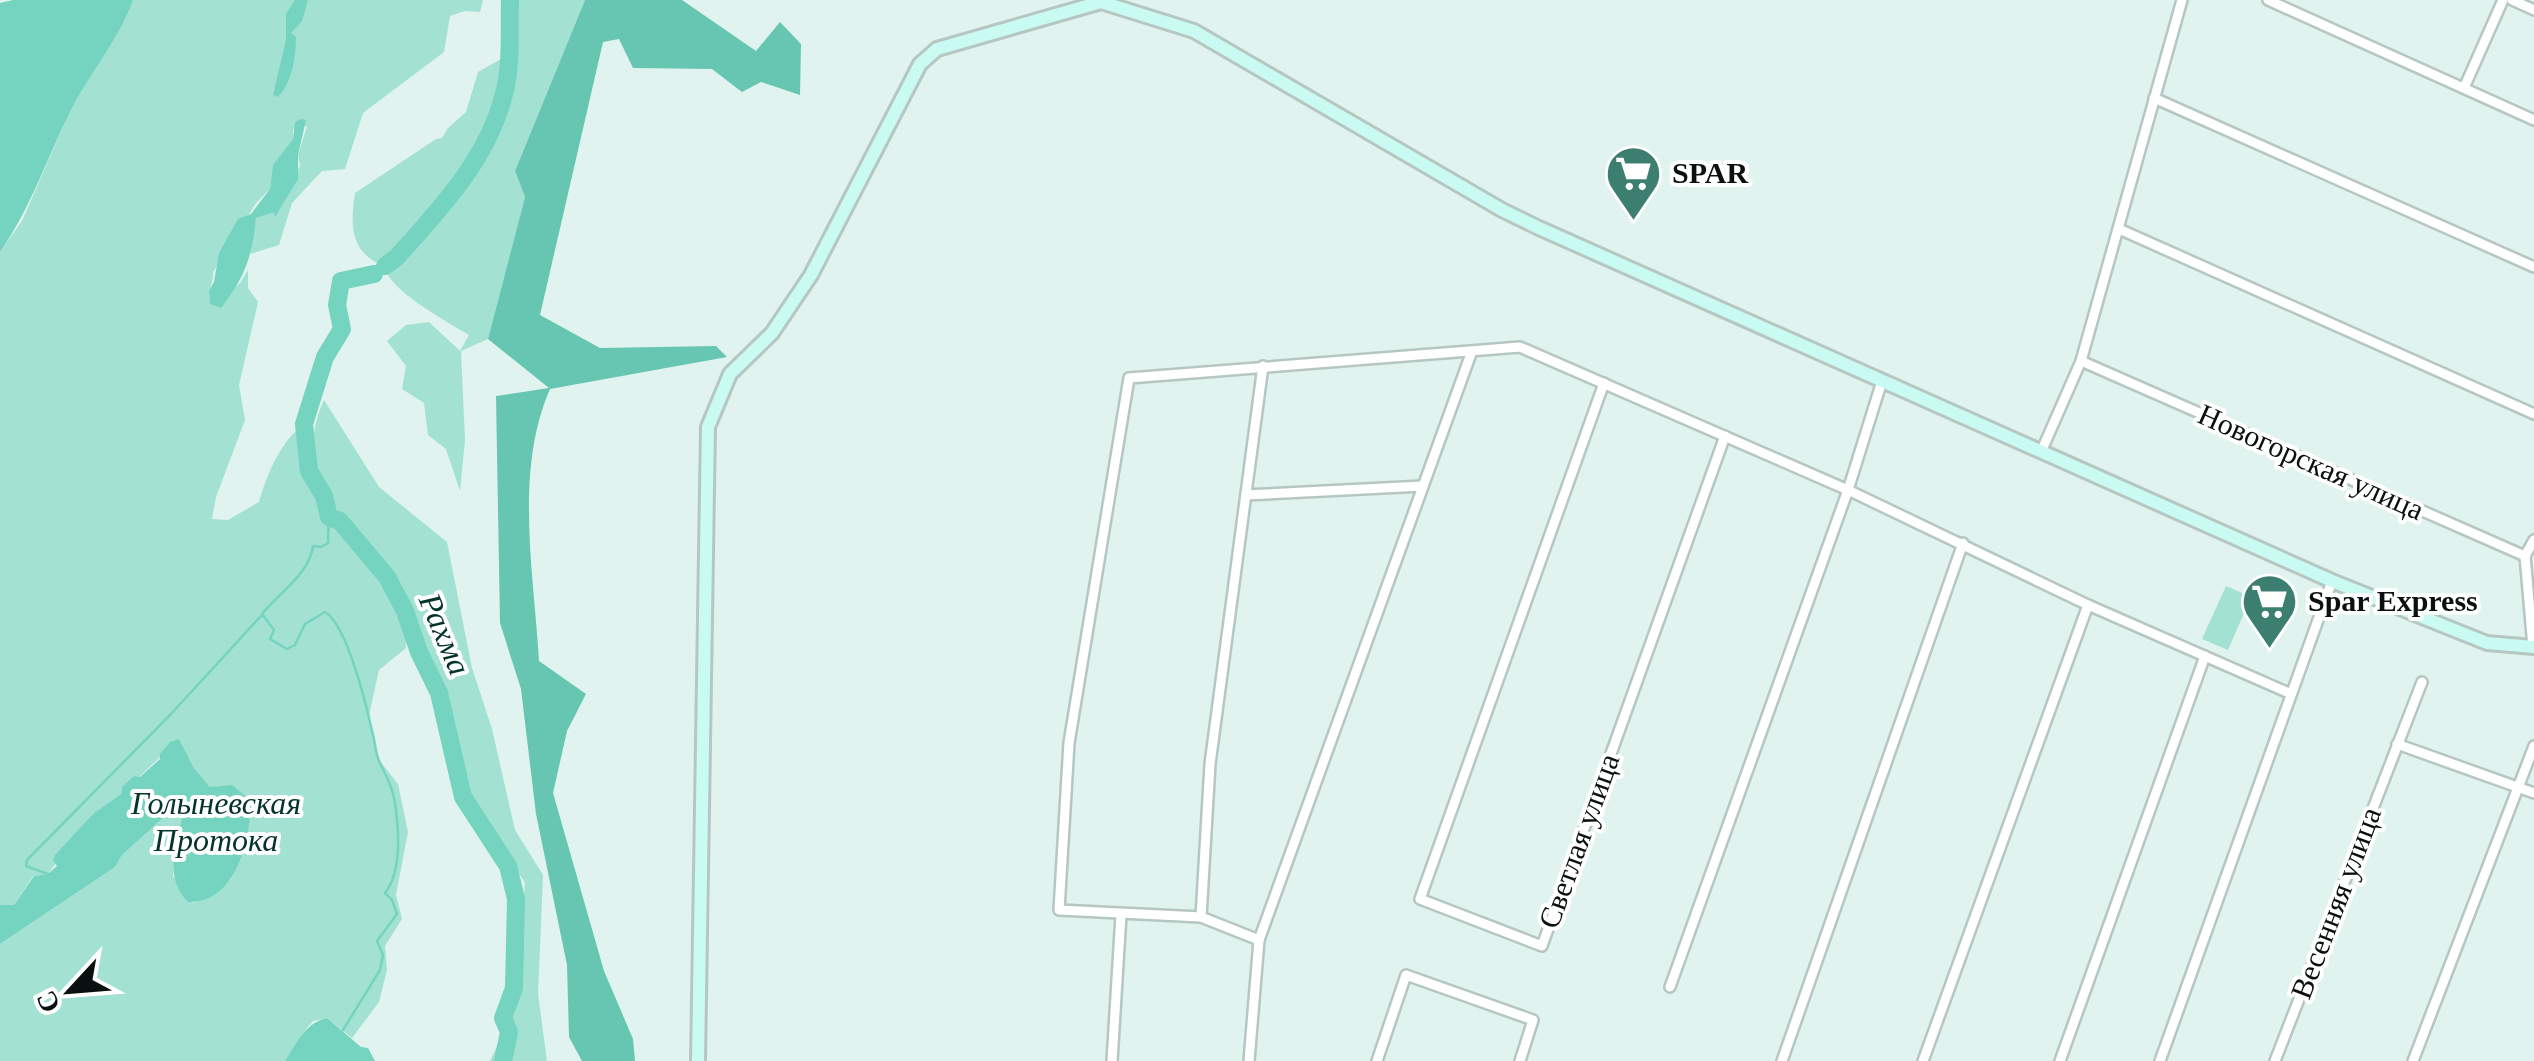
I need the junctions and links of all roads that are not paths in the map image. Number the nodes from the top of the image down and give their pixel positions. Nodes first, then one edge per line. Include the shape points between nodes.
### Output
1 (2182, 0) edge
2 (2268, 0) edge
3 (2502, 0) edge
4 (2512, 0) edge
5 (2534, 10) edge
6 (2464, 88) junction
7 (2154, 98) junction
8 (2534, 120) edge
9 (2118, 229) junction
10 (2534, 267) edge
11 (1472, 352) junction
12 (2081, 361) junction
13 (1263, 366) junction
14 (1882, 381) junction
15 (1604, 384) junction
16 (2534, 414) edge
17 (1725, 436) junction
18 (2041, 452) junction
19 (1423, 486) junction
20 (1848, 490) junction
21 (1246, 495) junction
22 (2534, 540) edge
23 (1963, 543) junction
24 (2525, 556) junction
25 (2332, 581) junction
26 (2088, 605) junction
27 (2534, 649) edge
28 (2205, 656) junction
29 (2422, 682) dead end
30 (2289, 693) junction
31 (2397, 744) junction
32 (2534, 746) edge
33 (2519, 788) junction
34 (2534, 793) edge
35 (1121, 915) junction
36 (1201, 916) junction
37 (1259, 940) junction
38 (1670, 987) dead end
39 (698, 1061) edge
40 (1112, 1061) edge
41 (1249, 1061) edge
42 (1377, 1061) edge
43 (1520, 1061) edge
44 (1782, 1061) edge
45 (1923, 1061) edge
46 (2060, 1061) edge
47 (2160, 1061) edge
48 (2275, 1061) edge
49 (2413, 1061) edge

1 - 7 street
2 - 6 street
3 - 6 street
4 - 5 street
6 - 8 street
7 - 9 street
7 - 10 street
9 - 12 street
9 - 16 street
11 - 13 street
11 - 15 street via 1520,347
11 - 19 street
12 - 18 street
12 - 24 street, Новогорская улица
13 - 21 street
13 - 35 street via 1129,378 1069,743 1059,910
14 - 18 street
14 - 20 street
14 - 39 street via 1502,210 1194,31 1101,2 937,49 920,64 811,275 772,332 730,374 708,427
15 - 17 street
15 - 17 street, Светлая улица via 1420,899 1542,946
17 - 20 street
18 - 25 street
19 - 21 street
19 - 37 street
20 - 23 street
20 - 38 street
21 - 36 street via 1210,764
22 - 24 street
23 - 26 street
23 - 44 street
24 - 27 street
25 - 27 street via 2487,642
25 - 30 street
26 - 28 street
26 - 45 street
28 - 30 street
28 - 46 street
29 - 31 street, Весенняя улица
30 - 47 street
31 - 33 street
31 - 48 street, Весенняя улица
32 - 33 street
33 - 34 street
33 - 49 street
35 - 36 street
35 - 40 street
36 - 37 street
37 - 41 street
42 - 43 street via 1406,975 1534,1020

